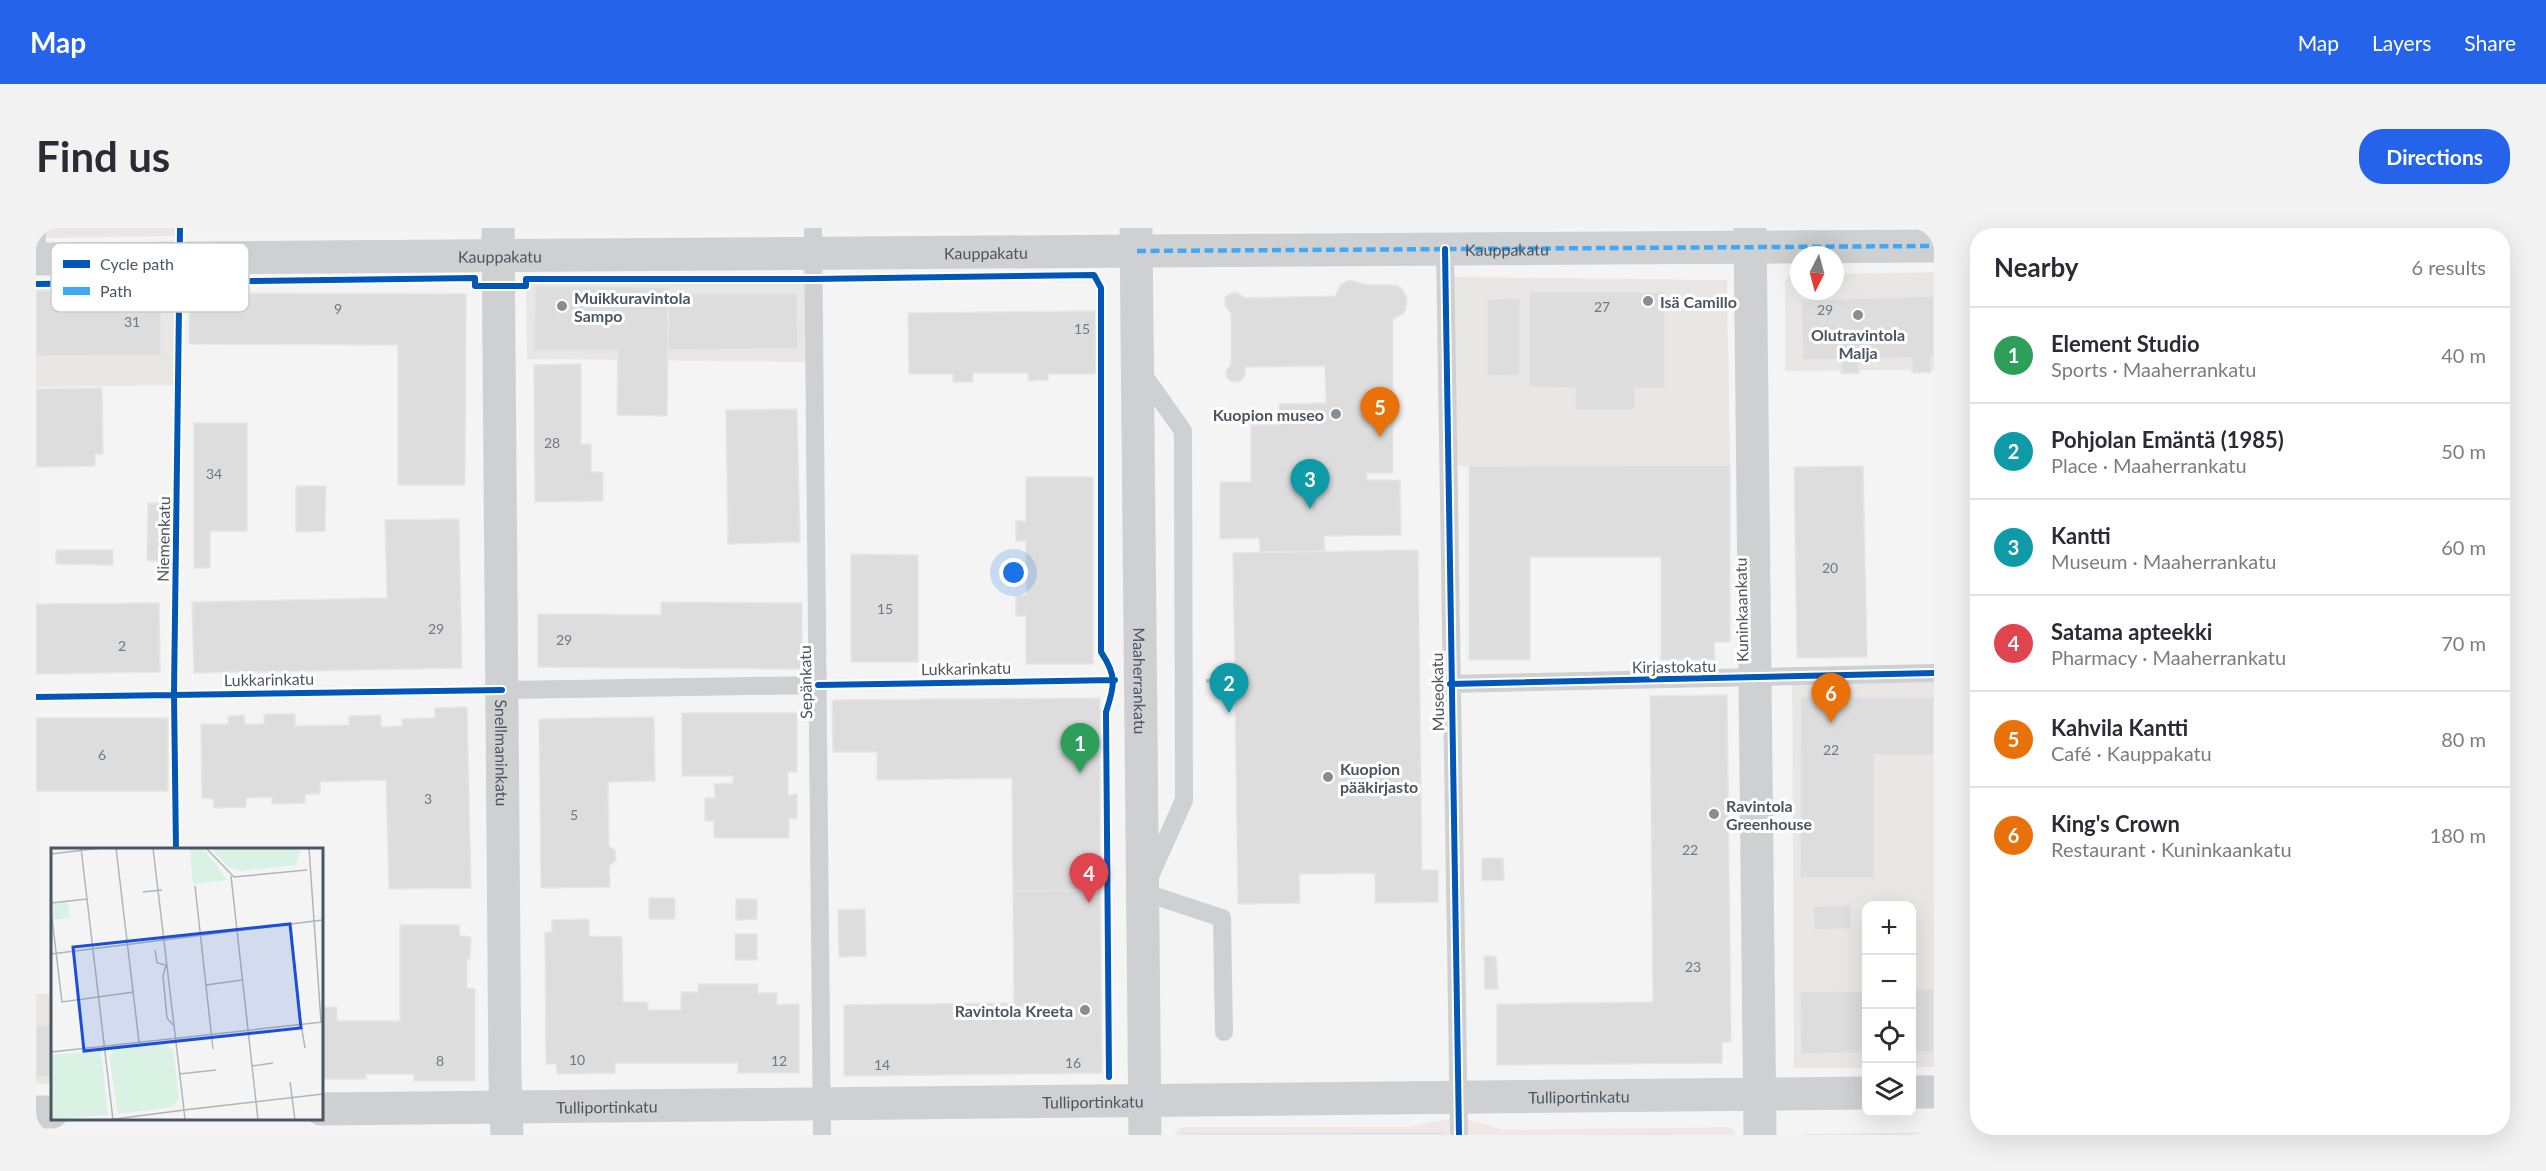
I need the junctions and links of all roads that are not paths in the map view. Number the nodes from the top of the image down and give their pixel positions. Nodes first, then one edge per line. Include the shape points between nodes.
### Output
1 (1750, 237) edge
2 (1136, 240) edge
3 (814, 241) edge
4 (499, 242) edge
5 (249, 245) edge
6 (1934, 246) edge
7 (1445, 249) junction
8 (1138, 366) junction
9 (1934, 673) edge
10 (1755, 677) junction
11 (1450, 684) junction
12 (818, 685) junction
13 (502, 690) junction
14 (1143, 892) junction
15 (1224, 1032) dead end
16 (1916, 1092) edge
17 (1934, 1092) edge
18 (1862, 1093) edge
19 (1759, 1094) junction
20 (1458, 1097) junction
21 (1145, 1100) junction
22 (322, 1109) edge
23 (822, 1119) edge
24 (506, 1121) edge
25 (1145, 1135) edge
26 (1459, 1135) edge
27 (1760, 1135) edge

1 - 6 street, Kauppakatu
1 - 7 street, Kauppakatu
1 - 10 street, Kuninkaankatu
2 - 3 street, Kauppakatu
2 - 7 street, Kauppakatu
2 - 8 main road, Maaherrankatu
3 - 4 street, Kauppakatu
3 - 12 lane, Sepänkatu
4 - 5 street, Kauppakatu
4 - 13 street, Snellmaninkatu
7 - 11 lane, Museokatu
8 - 14 main road, Maaherrankatu
8 - 14 lane via 1183,431 1184,800
9 - 10 lane, Kirjastokatu
10 - 11 lane, Kirjastokatu
10 - 19 street, Kuninkaankatu
11 - 20 lane, Museokatu
12 - 13 lane
12 - 23 lane, Sepänkatu
13 - 24 street, Snellmaninkatu
14 - 15 lane via 1222,918
14 - 21 main road, Maaherrankatu
16 - 17 street
18 - 19 street, Tulliportinkatu
19 - 20 street, Tulliportinkatu
19 - 27 street, Kuninkaankatu
20 - 21 street, Tulliportinkatu
20 - 26 lane, Museokatu
21 - 23 street, Tulliportinkatu
21 - 25 main road, Maaherrankatu
22 - 24 street, Tulliportinkatu
23 - 24 street, Tulliportinkatu

